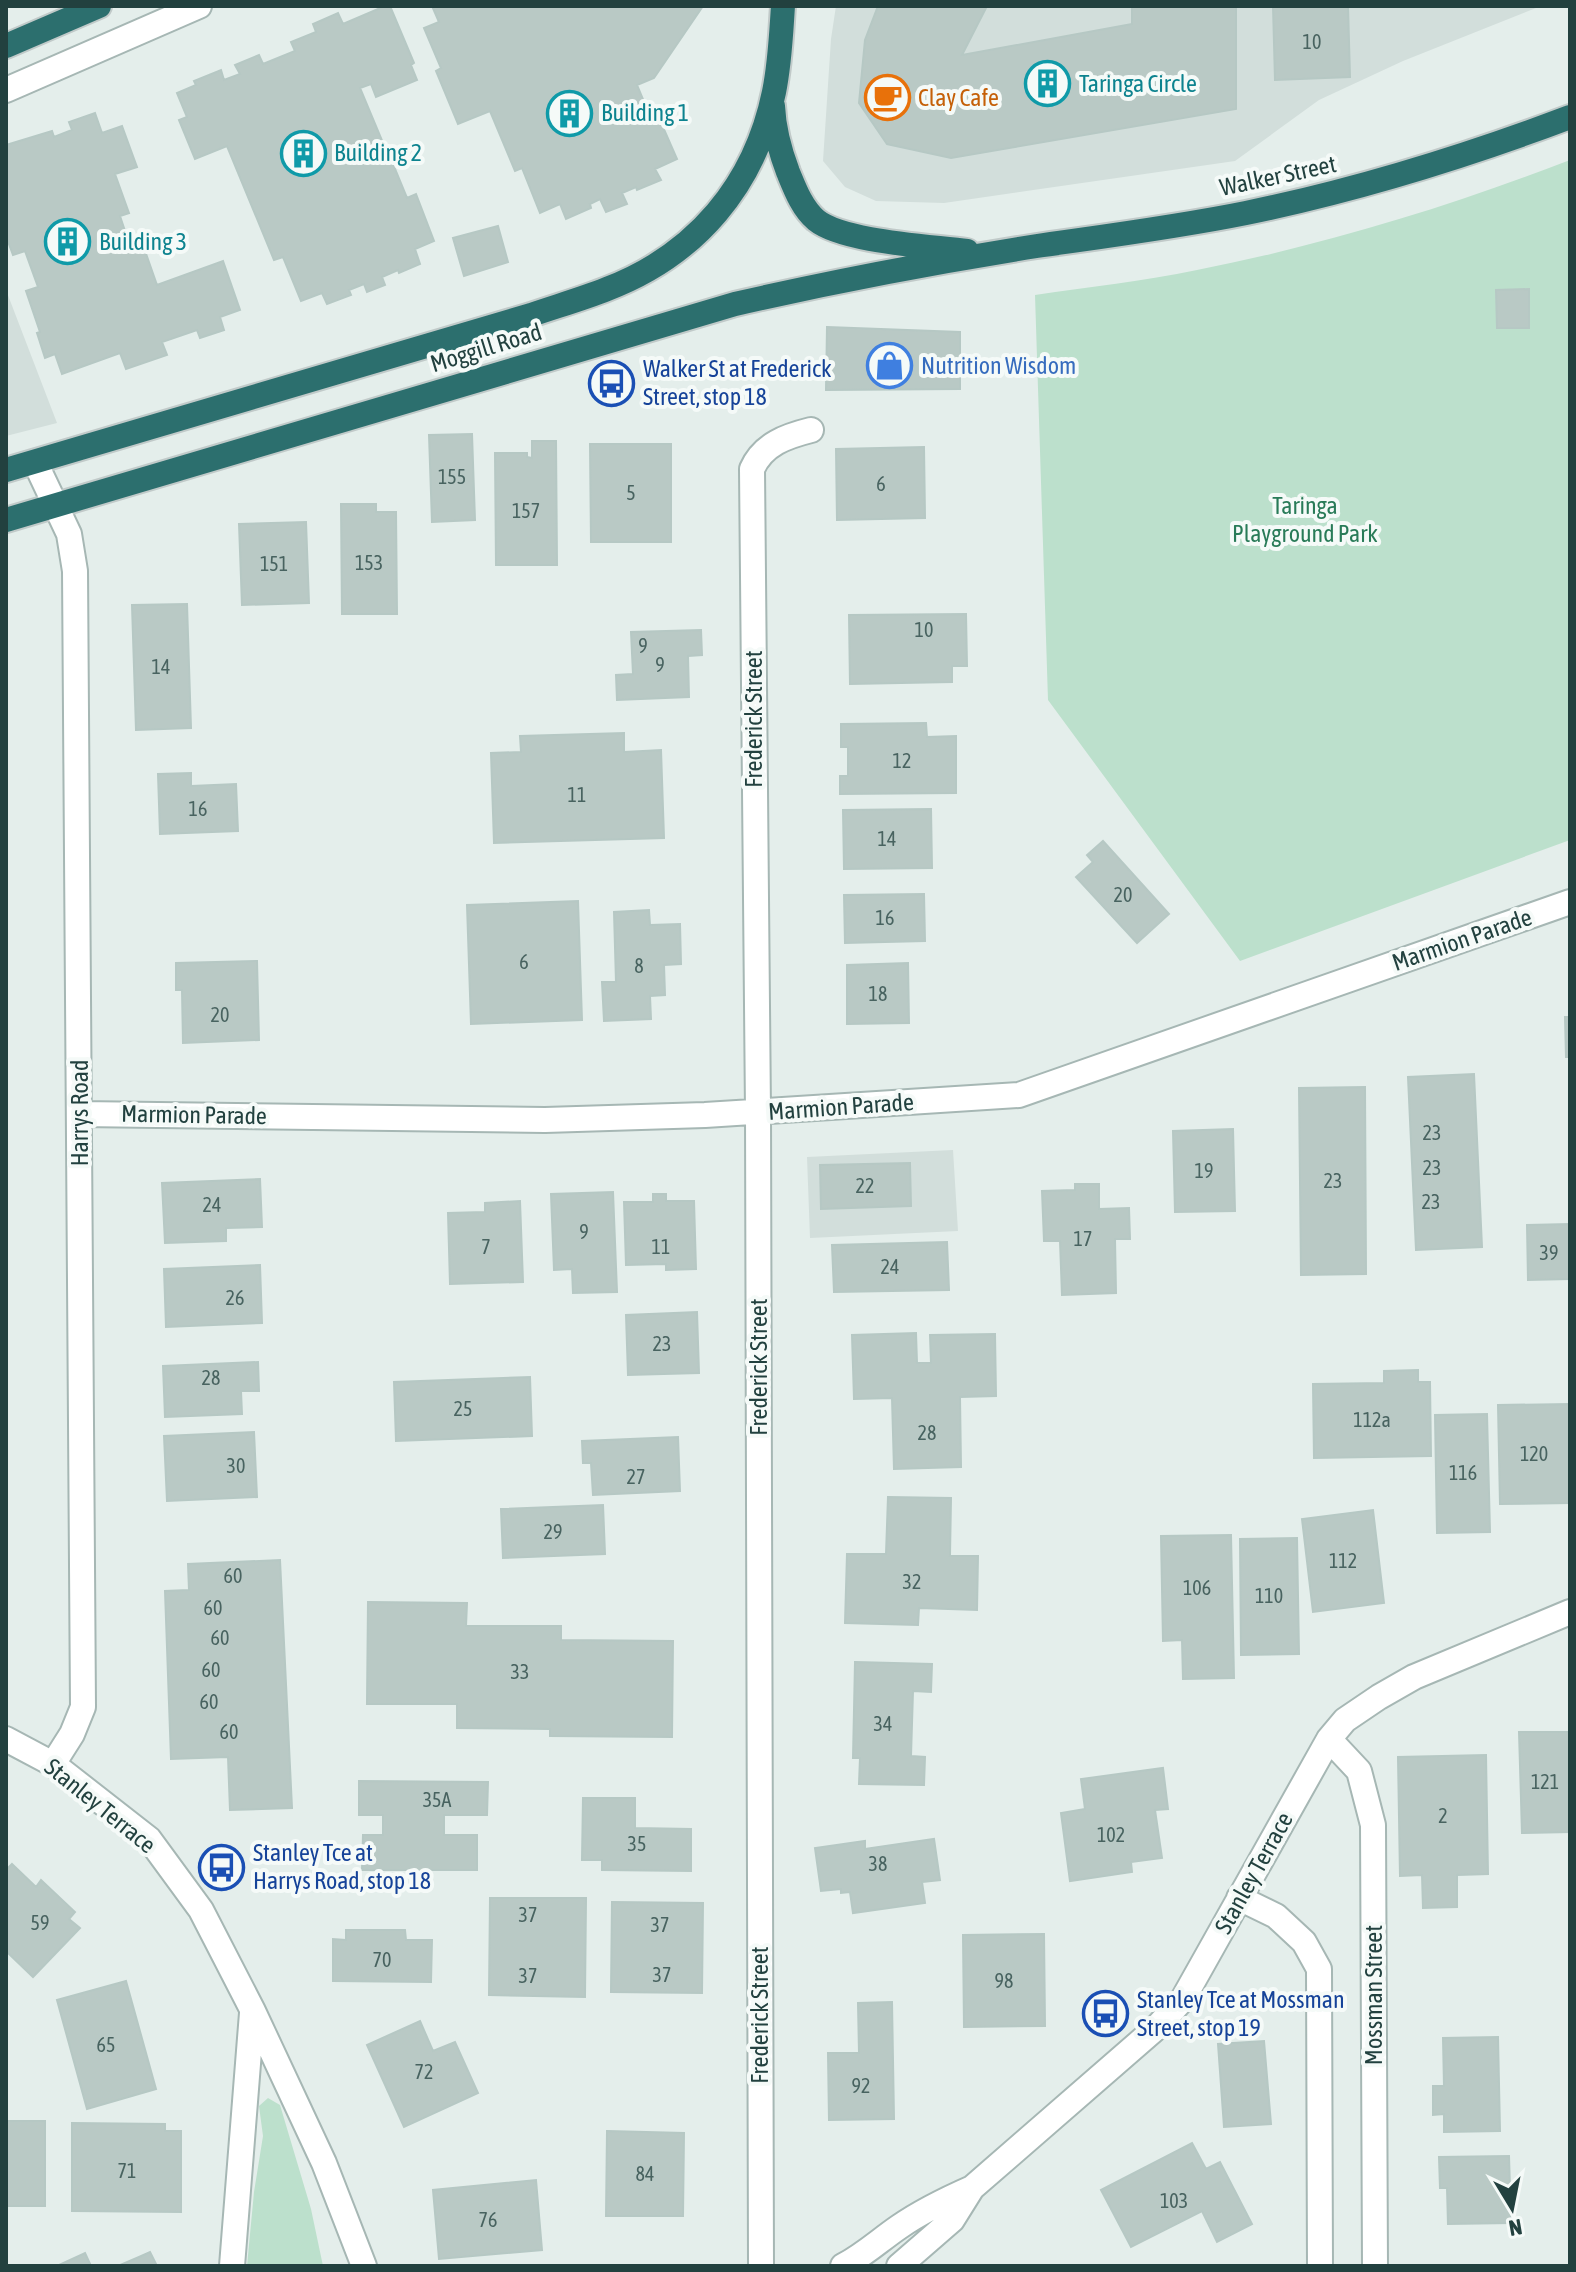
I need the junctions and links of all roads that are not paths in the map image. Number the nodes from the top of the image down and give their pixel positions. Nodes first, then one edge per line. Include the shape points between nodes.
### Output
1 (99, 6) edge
2 (199, 6) edge
3 (783, 6) edge
4 (6, 46) edge
5 (6, 90) edge
6 (773, 94) junction
7 (1570, 117) edge
8 (989, 254) junction
9 (811, 430) dead end
10 (35, 462) junction
11 (6, 470) edge
12 (54, 505) junction
13 (6, 520) edge
14 (1570, 902) edge
15 (758, 1112) junction
16 (80, 1114) junction
17 (1570, 1612) edge
18 (6, 1739) edge
19 (1329, 1739) junction
20 (53, 1764) junction
21 (1239, 1898) junction
22 (253, 2011) junction
23 (972, 2188) junction
24 (232, 2266) edge
25 (364, 2266) edge
26 (761, 2266) edge
27 (843, 2266) edge
28 (899, 2266) edge
29 (1320, 2266) edge
30 (1375, 2266) edge

1 - 4 highway
2 - 5 street
3 - 6 highway, Moggill Road
6 - 8 highway via 786,166 816,220 859,237
6 - 10 highway, Moggill Road via 752,156 726,204 682,247 628,280 391,358
7 - 8 highway, Walker Street via 1480,151 1348,189 1244,213
8 - 12 highway, Moggill Road via 735,304
9 - 15 street, Frederick Street via 778,440 752,469
10 - 11 highway, Moggill Road
10 - 12 street, Harrys Road
12 - 13 highway, Moggill Road
12 - 16 street, Harrys Road via 69,534 75,571
14 - 15 street, Marmion Parade via 1019,1095
15 - 16 street, Marmion Parade via 545,1120
15 - 26 street, Frederick Street
16 - 20 street, Harrys Road via 83,1707
17 - 19 street, Stanley Terrace via 1414,1677 1345,1720
18 - 20 street, Stanley Terrace
19 - 21 street, Stanley Terrace
19 - 30 street, Mossman Street via 1359,1771 1373,1825
20 - 22 street, Stanley Terrace via 149,1839 201,1910
21 - 23 street, Stanley Terrace via 1183,1999
21 - 29 street via 1276,1916 1304,1942 1319,1969
22 - 24 street
22 - 25 street, Stanley Terrace via 324,2163
23 - 27 street, Stanley Terrace via 901,2225
23 - 28 street, Stanley Terrace via 952,2220

